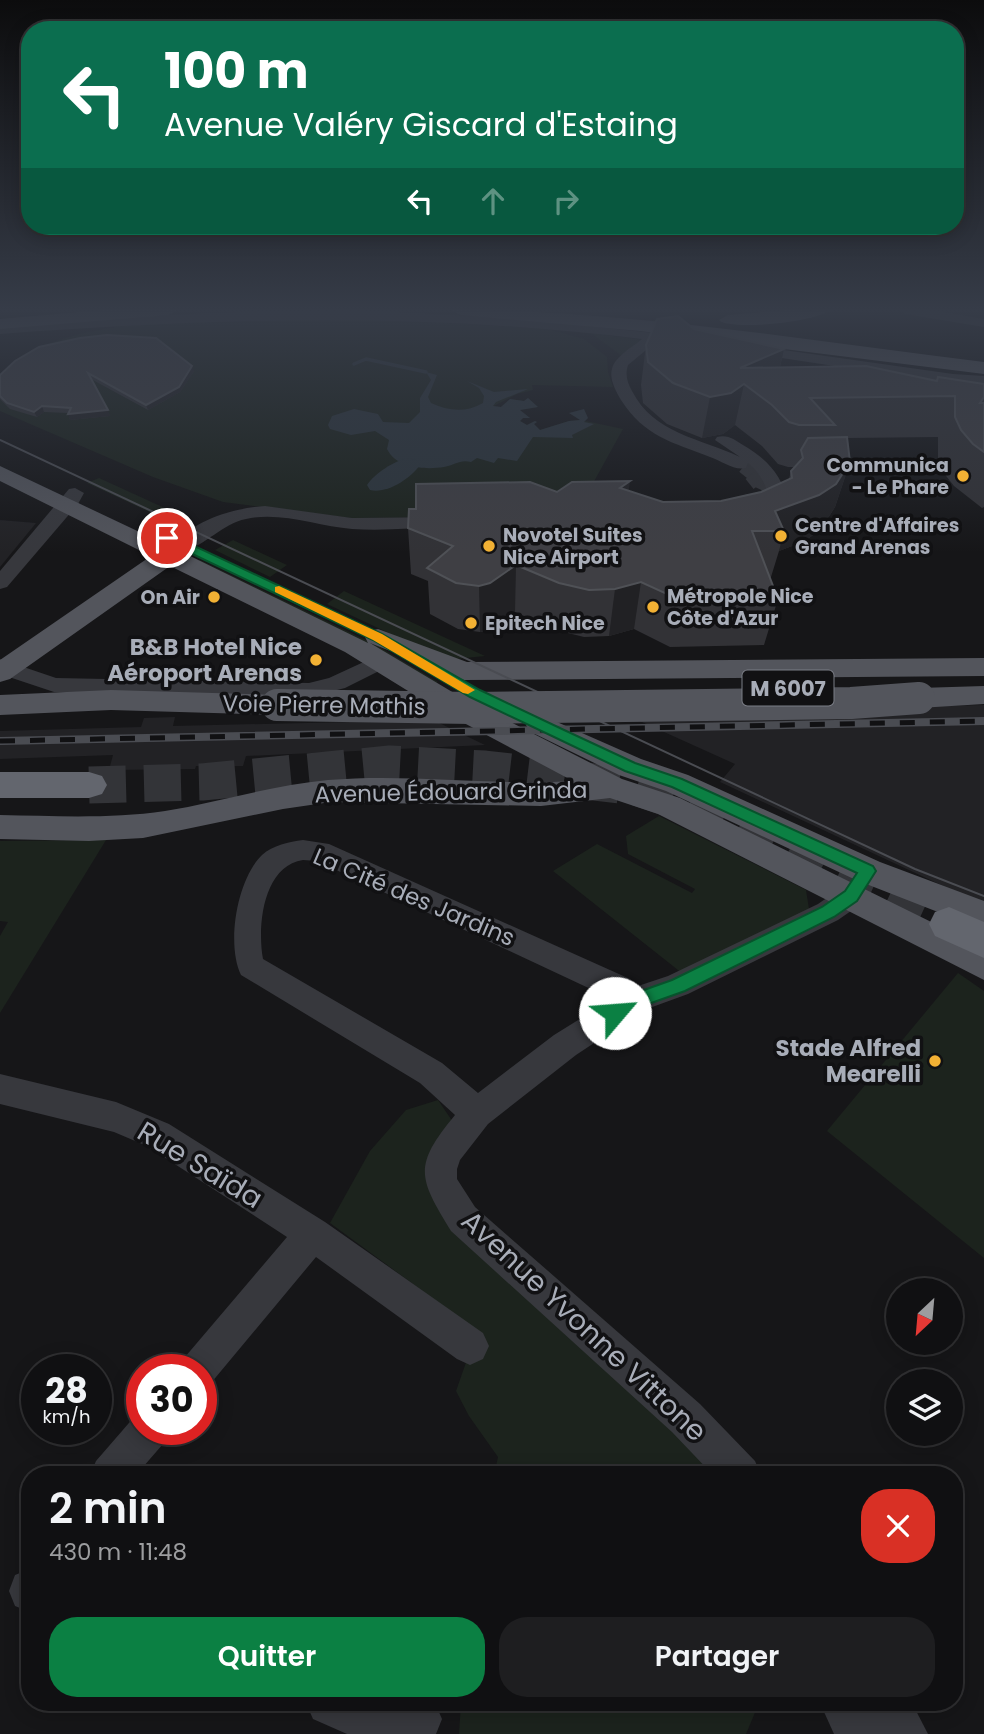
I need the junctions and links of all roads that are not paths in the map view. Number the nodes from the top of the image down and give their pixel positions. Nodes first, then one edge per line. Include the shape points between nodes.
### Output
1 (624, 391) edge
2 (659, 430) joint
3 (723, 440) dead end
4 (0, 457) edge
5 (744, 466) tunnel mouth
6 (0, 473) edge
7 (769, 475) junction
8 (793, 475) edge
9 (71, 499) junction
10 (457, 521) edge
11 (746, 526) edge
12 (177, 551) junction
13 (0, 583) edge
14 (379, 649) junction
15 (984, 667) edge
16 (3, 669) edge
17 (946, 685) dead end
18 (984, 695) edge
19 (0, 705) edge
20 (557, 733) junction
21 (620, 777) junction
22 (0, 785) edge
23 (89, 785) tunnel mouth
24 (0, 827) edge
25 (859, 883) junction
26 (972, 927) edge
27 (984, 965) edge
28 (634, 1001) junction
29 (0, 1089) edge
30 (477, 1113) junction
31 (313, 1234) junction
32 (470, 1346) dead end
33 (212, 1354) edge
34 (136, 1445) edge
35 (118, 1466) edge
36 (732, 1466) edge
37 (348, 1711) edge
38 (847, 1711) edge
39 (891, 1711) edge
40 (419, 1718) dead end
41 (858, 1734) edge
42 (905, 1734) edge

1 - 2 street via 634,410
2 - 5 street
3 - 7 street via 758,461
4 - 9 main road
6 - 9 main road
7 - 8 street
7 - 11 street via 779,502 768,516
9 - 12 main road
9 - 13 street
10 - 12 street via 354,523 257,510 226,518
12 - 14 main road
12 - 16 main road
14 - 15 main road via 464,671
14 - 16 street via 337,684 309,690 54,685
14 - 20 main road
14 - 21 main road via 444,700
17 - 20 main road, M 6007 via 631,690 576,683 557,687 543,699 544,720
18 - 19 main road, Voie Pierre Mathis, bridge via 859,703 472,708 111,700
20 - 21 main road
21 - 24 main road, Avenue Édouard Grinda via 578,793 328,791 145,826
21 - 25 main road via 669,806
22 - 23 highway
25 - 26 main road
25 - 27 main road
25 - 28 street, Avenue Yvonne Vittone via 828,912 678,985
28 - 30 street, Avenue Yvonne Vittone via 565,1045
28 - 30 street, La Cité des Jardins via 620,988 320,851 284,853 266,866 256,884 245,946 251,966 432,1073
29 - 31 street, Rue Saïda via 116,1117 158,1135
30 - 36 street, Avenue Yvonne Vittone via 447,1150 440,1168 440,1184 463,1219 686,1418
31 - 32 street, Rue Saïda
31 - 33 street
34 - 35 street
37 - 40 street via 375,1723
38 - 41 street
39 - 42 street

